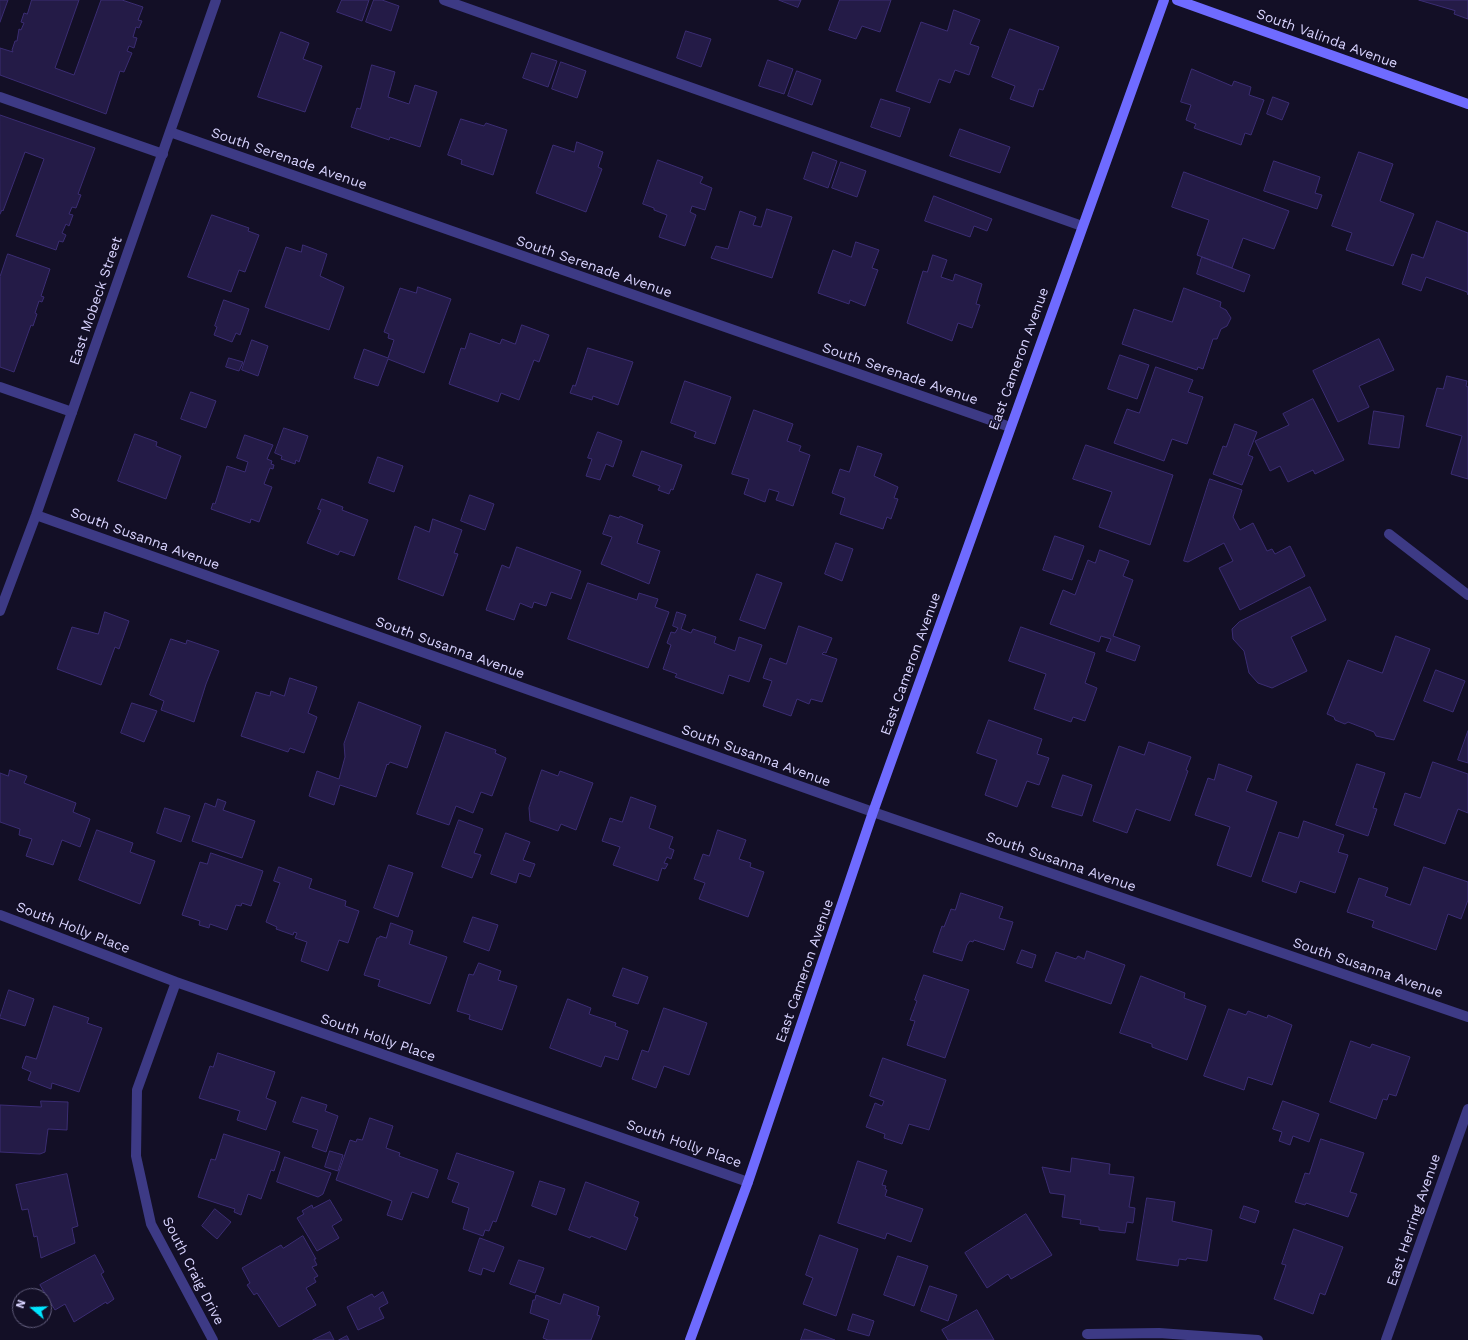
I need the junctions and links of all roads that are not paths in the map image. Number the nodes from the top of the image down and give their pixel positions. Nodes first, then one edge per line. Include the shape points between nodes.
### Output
1 (216, 0) edge
2 (444, 0) edge
3 (1164, 0) edge
4 (1177, 0) edge
5 (0, 97) edge
6 (1468, 104) edge
7 (170, 132) junction
8 (162, 154) junction
9 (1082, 226) junction
10 (0, 387) edge
11 (72, 412) junction
12 (1010, 427) junction
13 (36, 516) junction
14 (1389, 534) dead end
15 (1468, 595) edge
16 (0, 611) edge
17 (873, 812) junction
18 (0, 915) edge
19 (176, 982) junction
20 (1468, 1017) edge
21 (1468, 1108) edge
22 (748, 1182) junction
23 (1087, 1334) dead end
24 (213, 1340) edge
25 (690, 1340) edge
26 (1258, 1340) edge
27 (1386, 1340) edge

1 - 7 street, East Mobeck Street
2 - 9 street
3 - 9 main road, East Cameron Avenue
4 - 6 main road, South Valinda Avenue
5 - 8 street
7 - 8 street, East Mobeck Street
7 - 12 street, South Serenade Avenue
8 - 11 street, East Mobeck Street
9 - 12 main road, East Cameron Avenue
10 - 11 street
11 - 13 street, East Mobeck Street
12 - 17 main road, East Cameron Avenue
13 - 16 street, East Mobeck Street
13 - 17 street, South Susanna Avenue
14 - 15 street
17 - 20 street, South Susanna Avenue
17 - 22 main road, East Cameron Avenue
18 - 19 street, South Holly Place
19 - 22 street, South Holly Place
19 - 24 street, South Craig Drive via 137,1090 136,1156 151,1224
21 - 27 street, East Herring Avenue
22 - 25 main road, East Cameron Avenue
23 - 26 street via 1159,1333

